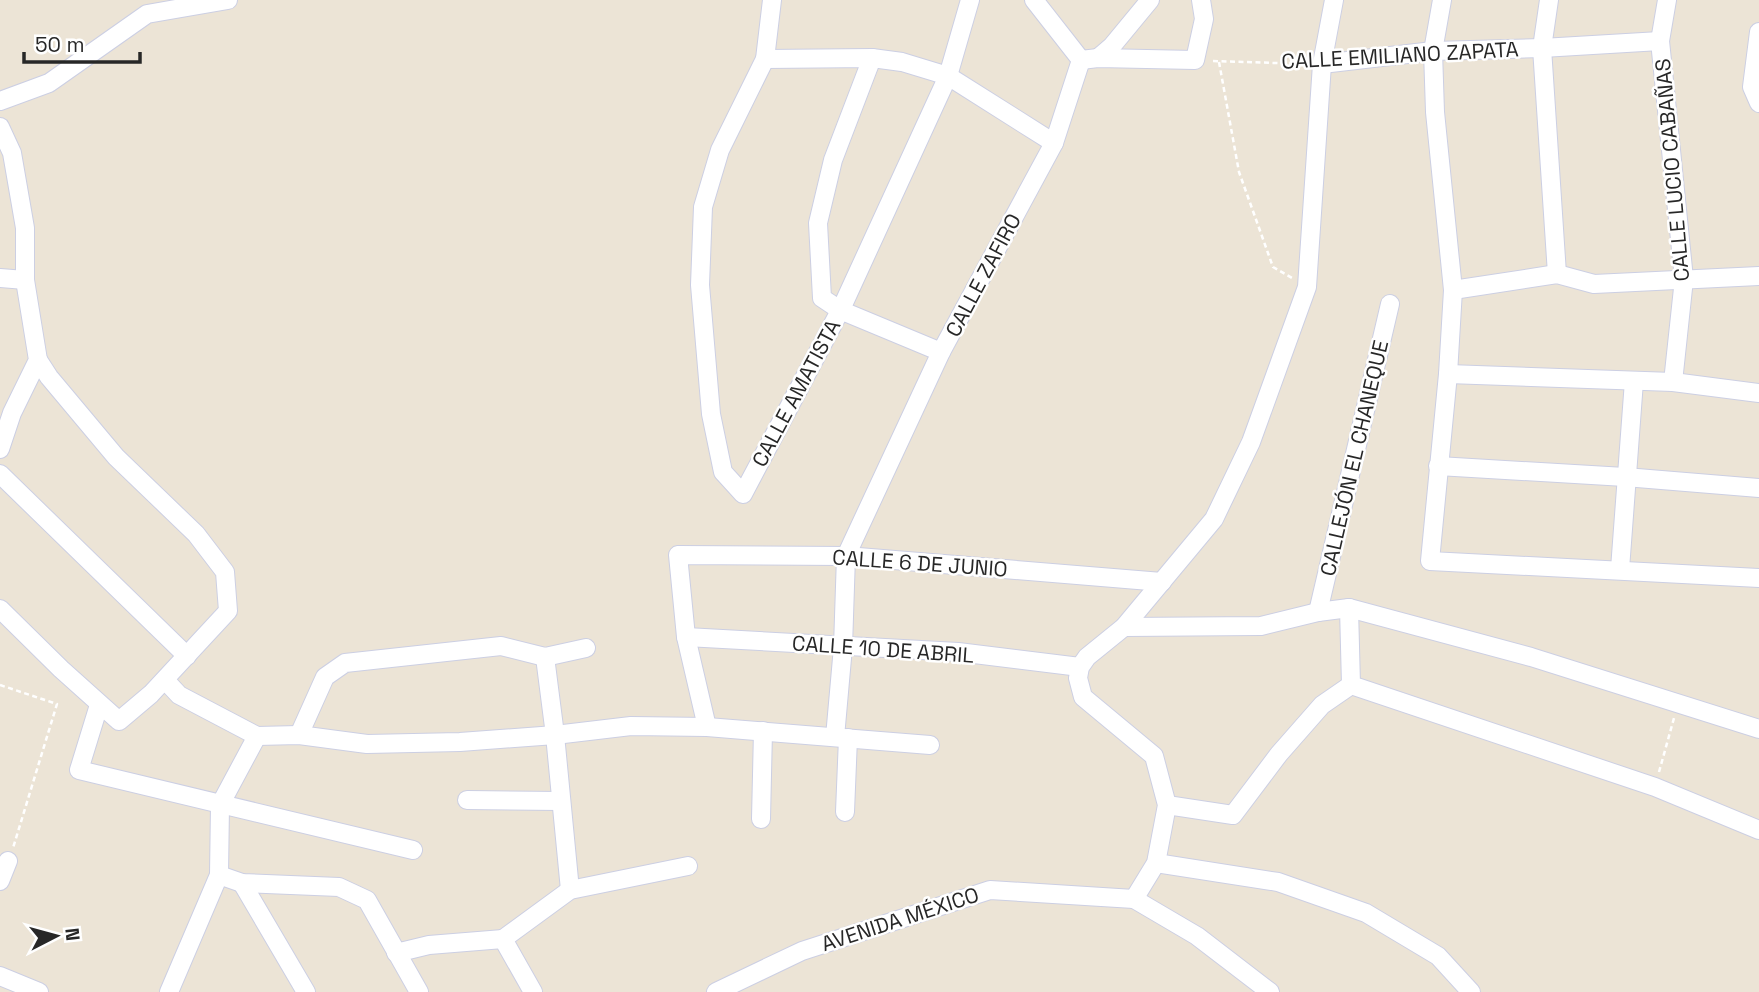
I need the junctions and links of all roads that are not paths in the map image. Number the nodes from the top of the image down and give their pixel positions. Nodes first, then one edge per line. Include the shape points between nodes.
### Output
1 (772, 0) edge
2 (970, 0) edge
3 (1034, 0) edge
4 (1150, 0) edge
5 (1201, 0) edge
6 (1211, 0) edge
7 (1334, 0) edge
8 (1442, 0) edge
9 (1549, 0) edge
10 (1667, 0) edge
11 (222, 1) edge
12 (1204, 19) junction
13 (1759, 32) edge
14 (1660, 41) junction
15 (1542, 48) junction
16 (1433, 51) junction
17 (872, 58) junction
18 (765, 59) junction
19 (1090, 59) junction
20 (1322, 64) junction
21 (948, 76) junction
22 (0, 101) edge
23 (1759, 103) edge
24 (0, 127) edge
25 (1054, 143) junction
26 (1557, 274) junction
27 (1759, 276) edge
28 (0, 278) edge
29 (1684, 279) junction
30 (25, 281) junction
31 (1453, 290) junction
32 (1390, 304) dead end
33 (840, 310) junction
34 (941, 352) junction
35 (38, 360) junction
36 (1448, 374) junction
37 (1634, 381) junction
38 (1673, 382) junction
39 (1759, 393) edge
40 (0, 449) edge
41 (1438, 466) junction
42 (0, 474) edge
43 (1625, 477) junction
44 (1759, 488) edge
45 (846, 556) junction
46 (1620, 569) junction
47 (1759, 578) edge
48 (1162, 582) junction
49 (1349, 608) junction
50 (0, 611) edge
51 (1318, 612) junction
52 (1124, 627) junction
53 (686, 637) junction
54 (843, 646) junction
55 (586, 648) dead end
56 (187, 656) junction
57 (545, 657) junction
58 (1080, 667) junction
59 (165, 680) junction
60 (1351, 685) junction
61 (99, 705) junction
62 (707, 727) junction
63 (1759, 729) edge
64 (763, 731) junction
65 (555, 735) junction
66 (257, 736) junction
67 (299, 736) junction
68 (841, 738) junction
69 (930, 745) dead end
70 (467, 800) dead end
71 (560, 801) junction
72 (1167, 804) junction
73 (220, 805) junction
74 (845, 812) dead end
75 (761, 819) dead end
76 (1759, 830) edge
77 (413, 849) dead end
78 (8, 861) road end
79 (1156, 863) junction
80 (688, 866) dead end
81 (219, 875) junction
82 (0, 881) edge
83 (242, 883) junction
84 (570, 890) junction
85 (1134, 899) junction
86 (503, 939) junction
87 (396, 953) junction
88 (0, 976) edge
89 (39, 992) edge
90 (169, 992) edge
91 (306, 992) edge
92 (419, 992) edge
93 (533, 992) edge
94 (716, 992) edge
95 (1270, 992) edge
96 (1471, 992) edge

1 - 18 street
2 - 21 street
3 - 19 street
4 - 19 street via 1112,46
5 - 12 street
6 - 12 street
7 - 20 street
8 - 16 street
9 - 15 street
10 - 14 street, CALLE LUCIO CABAÑAS
11 - 22 street via 148,15 50,83
12 - 19 street via 1195,60
13 - 23 street via 1752,86
14 - 15 street, CALLE EMILIANO ZAPATA
14 - 29 street, CALLE LUCIO CABAÑAS
15 - 16 street, CALLE EMILIANO ZAPATA
15 - 26 street
16 - 20 street, CALLE EMILIANO ZAPATA
16 - 31 street
17 - 18 street
17 - 21 street
17 - 33 street, CALLE AMATISTA via 833,160 818,223 822,298
18 - 33 street, CALLE AMATISTA via 720,150 704,207 700,285 711,414 723,472 743,494
19 - 25 street, CALLE ZAFIRO
20 - 48 street via 1307,287 1251,442 1224,497 1213,519
21 - 25 street
21 - 33 street
24 - 30 street via 12,153 25,228
25 - 34 street, CALLE ZAFIRO
26 - 29 street via 1594,284
26 - 31 street
27 - 29 street
28 - 30 street
29 - 38 street, CALLE LUCIO CABAÑAS
30 - 35 street
31 - 36 street
32 - 51 street, CALLEJÓN EL CHANEQUE
33 - 34 street
34 - 45 street, CALLE ZAFIRO
35 - 40 street
35 - 56 street via 116,457 196,534 225,572 228,611
36 - 37 street
36 - 41 street
37 - 38 street
37 - 43 street
38 - 39 street
41 - 43 street
41 - 46 street via 1430,561
42 - 56 street
43 - 44 street
43 - 46 street
45 - 48 street, CALLE 6 DE JUNIO
45 - 53 street, CALLE 6 DE JUNIO via 678,555
45 - 54 street
46 - 47 street
48 - 52 street
49 - 51 street
49 - 60 street
49 - 63 street via 1531,657
50 - 61 street
51 - 52 street via 1261,626
52 - 58 street
53 - 54 street, CALLE 10 DE ABRIL
53 - 62 street
54 - 58 street, CALLE 10 DE ABRIL via 958,652
54 - 68 street
55 - 57 street
56 - 59 street
57 - 65 street
57 - 67 street via 501,646 345,663 325,677
58 - 72 street via 1083,696 1154,757
59 - 61 street via 119,721
59 - 66 street via 179,695
60 - 72 street via 1322,705 1233,815
60 - 76 street via 1655,788
61 - 73 street via 79,770
62 - 64 street
62 - 65 street via 631,726
64 - 68 street
64 - 75 street
65 - 67 street via 367,744
65 - 71 street
66 - 67 street
66 - 73 street
68 - 69 street
68 - 74 street
70 - 71 street
71 - 84 street
72 - 79 street
73 - 77 street
73 - 81 street
78 - 82 street
79 - 85 street
79 - 96 street via 1278,882 1366,913 1438,956
80 - 84 street
81 - 83 street
81 - 90 street
83 - 87 street via 348,891 367,900
83 - 91 street
84 - 86 street
85 - 94 street, AVENIDA MÉXICO via 990,890 802,951
85 - 95 street via 1198,936
86 - 87 street via 429,945
86 - 93 street
87 - 92 street
88 - 89 street

